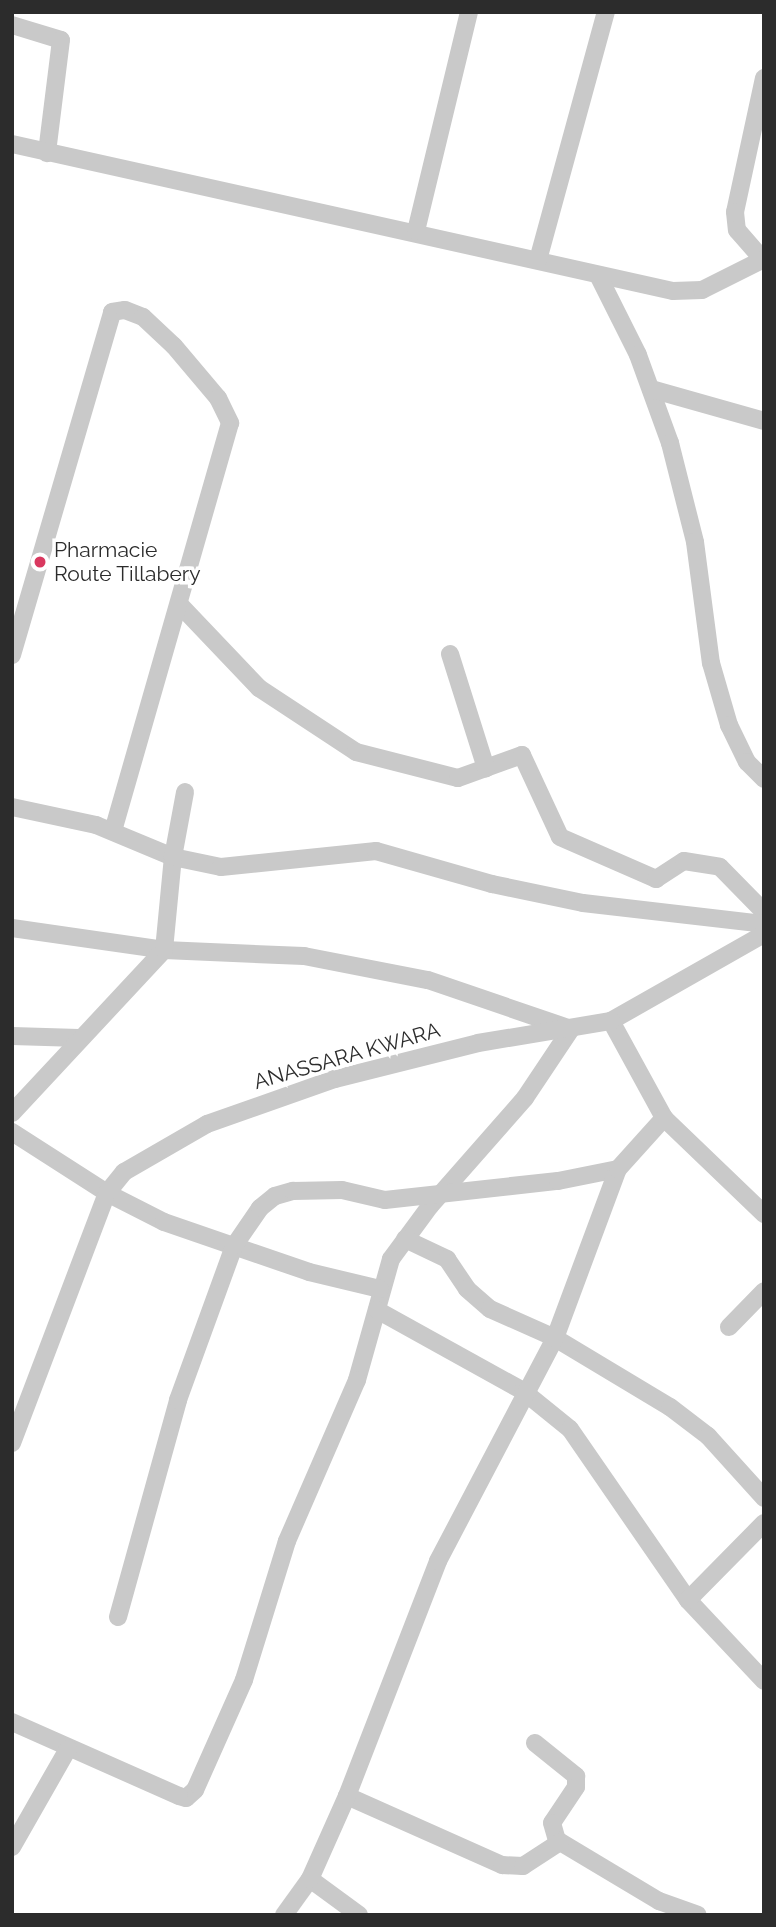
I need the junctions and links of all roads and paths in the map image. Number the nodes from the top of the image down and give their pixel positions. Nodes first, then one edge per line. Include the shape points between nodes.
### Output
1 (469, 12) edge
2 (606, 12) edge
3 (12, 25) edge
4 (764, 78) edge
5 (12, 144) edge
6 (47, 153) junction
7 (416, 231) junction
8 (763, 260) edge
9 (538, 261) junction
10 (598, 275) junction
11 (652, 389) junction
12 (764, 421) edge
13 (180, 605) junction
14 (450, 654) dead end
15 (12, 655) edge
16 (486, 768) junction
17 (764, 779) edge
18 (185, 792) dead end
19 (12, 807) edge
20 (113, 830) junction
21 (173, 857) junction
22 (764, 912) edge
23 (764, 924) edge
24 (12, 928) edge
25 (764, 934) edge
26 (164, 950) junction
27 (611, 1021) junction
28 (571, 1029) junction
29 (12, 1036) edge
30 (79, 1038) junction
31 (12, 1113) edge
32 (664, 1118) junction
33 (12, 1132) edge
34 (618, 1169) junction
35 (447, 1190) junction
36 (107, 1194) junction
37 (764, 1214) edge
38 (405, 1238) junction
39 (234, 1246) junction
40 (380, 1289) junction
41 (764, 1291) edge
42 (377, 1310) junction
43 (729, 1327) dead end
44 (555, 1338) junction
45 (523, 1391) junction
46 (12, 1443) edge
47 (764, 1497) edge
48 (764, 1523) edge
49 (688, 1600) junction
50 (118, 1617) dead end
51 (764, 1681) edge
52 (12, 1722) edge
53 (535, 1743) dead end
54 (68, 1749) junction
55 (347, 1796) junction
56 (560, 1842) junction
57 (12, 1847) edge
58 (310, 1879) junction
59 (654, 1908) edge
60 (352, 1912) edge
61 (284, 1915) edge
62 (698, 1915) edge

1 - 7 street
2 - 9 street
3 - 6 street via 61,40
4 - 8 street via 735,212 737,230
5 - 6 street
6 - 7 street
7 - 9 street
8 - 10 street via 702,289 673,291
9 - 10 street
10 - 11 street
11 - 12 street
11 - 17 street via 695,542 702,618 725,713 747,762
13 - 15 street via 230,424 218,398 160,331 143,317 118,308 112,312
13 - 16 street via 259,688 356,752 458,778
13 - 20 street
14 - 16 street
16 - 22 street via 522,755 560,837 656,879 684,862 720,867
18 - 21 street
19 - 20 street
20 - 21 street
21 - 23 street via 221,867 376,850 492,884 583,903
21 - 26 street
24 - 26 street
25 - 27 street, ANASSARA KWARA
26 - 28 street via 304,956 428,979
26 - 30 street
27 - 28 street, ANASSARA KWARA
27 - 32 street
28 - 35 street via 532,1088
28 - 36 street, ANASSARA KWARA via 478,1043 335,1079 250,1107 151,1154 124,1172
29 - 30 street
30 - 31 street
32 - 34 street
32 - 37 street
33 - 36 street
34 - 35 street via 491,1189
34 - 44 street
35 - 38 street
35 - 39 street via 386,1200 342,1190 275,1195 260,1208
36 - 39 street via 164,1222
36 - 46 street
38 - 40 street
38 - 44 street via 447,1259 467,1289 490,1309
39 - 40 street via 309,1272
39 - 50 street via 178,1401
40 - 42 street
41 - 43 street
42 - 45 street
42 - 54 street via 356,1380 287,1541 244,1680 195,1790 186,1798 178,1796
44 - 45 street
44 - 47 street via 689,1422
45 - 49 street via 581,1441
45 - 55 street via 438,1561
48 - 49 street
49 - 51 street
52 - 54 street
53 - 56 street via 576,1776 576,1787 552,1823
54 - 57 street
55 - 56 street via 502,1865 523,1866
55 - 58 street
56 - 59 street
58 - 60 street
58 - 61 street
59 - 62 street

